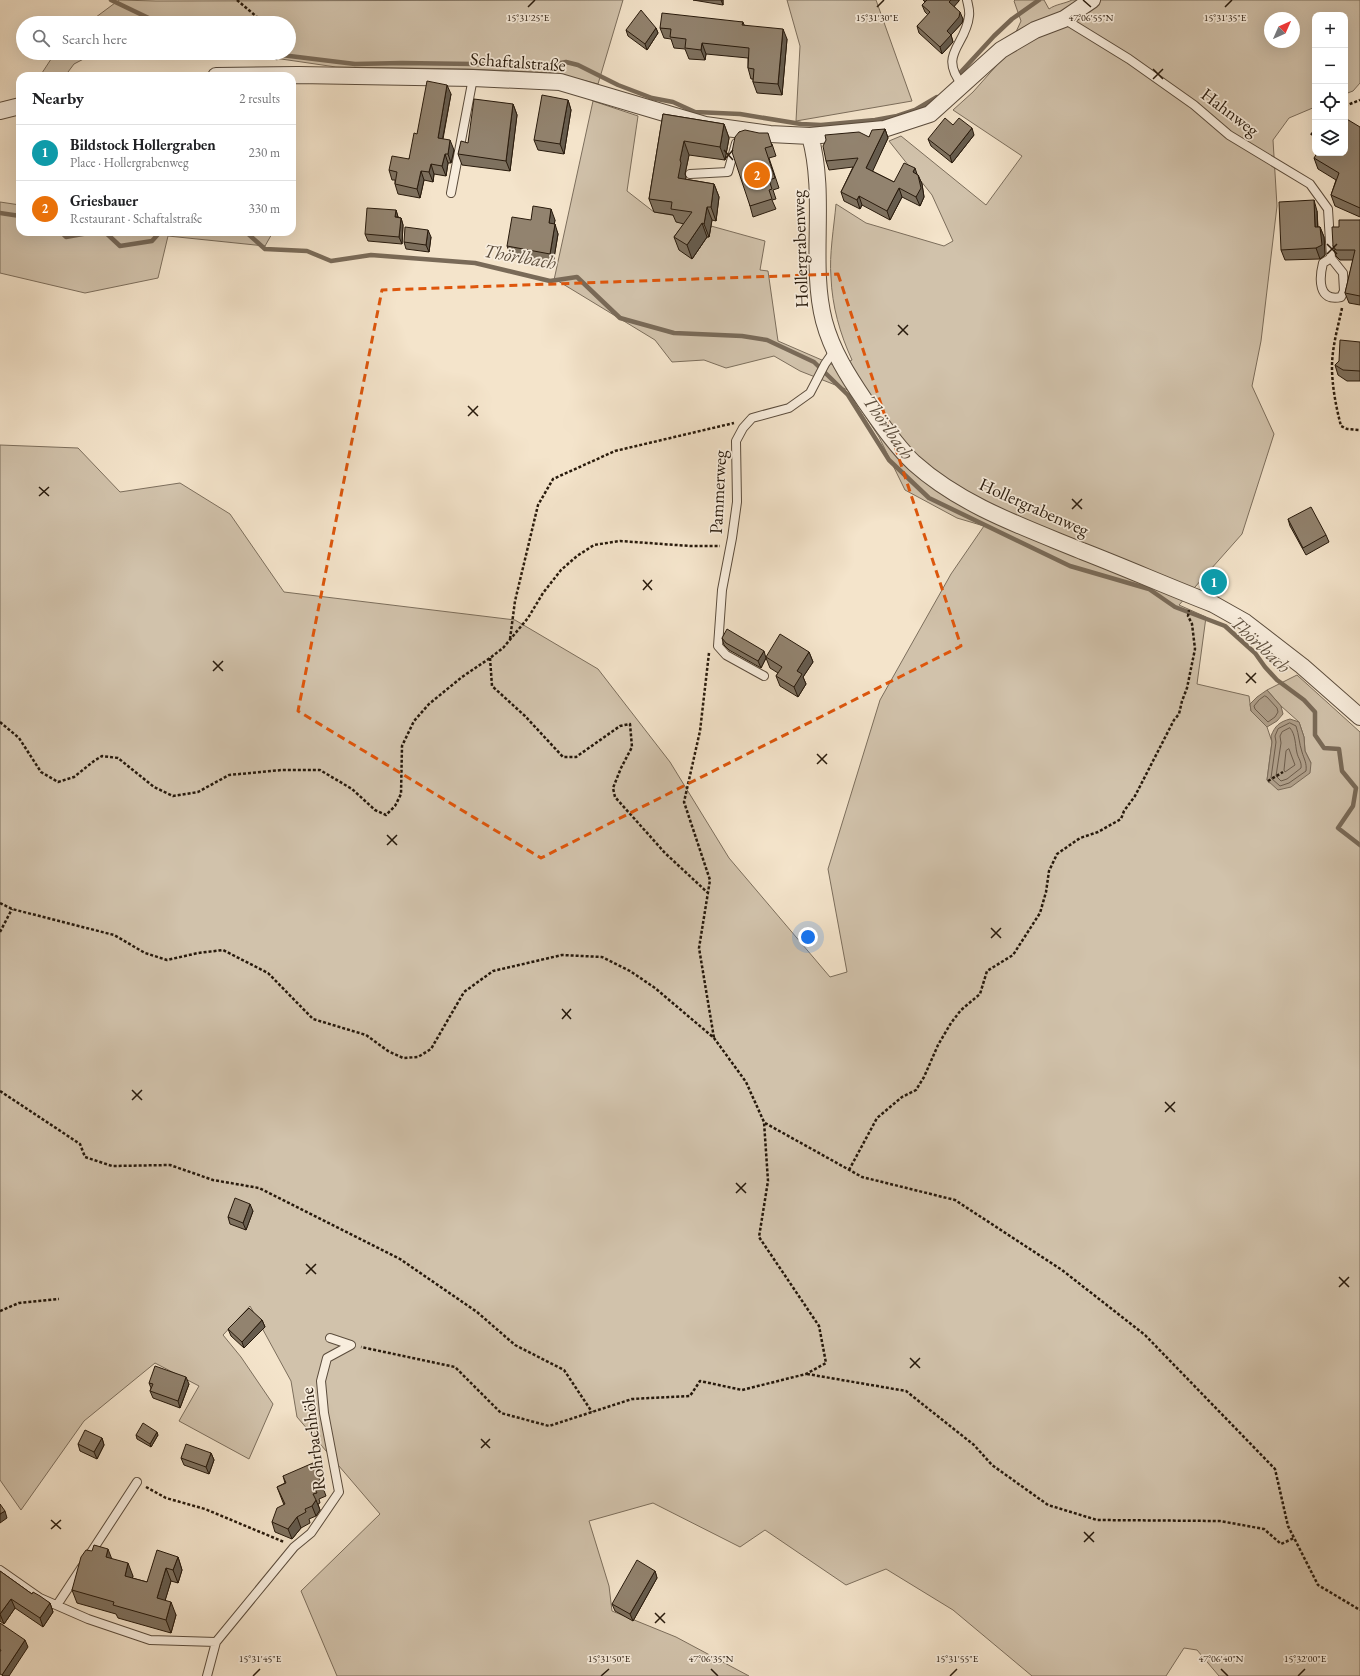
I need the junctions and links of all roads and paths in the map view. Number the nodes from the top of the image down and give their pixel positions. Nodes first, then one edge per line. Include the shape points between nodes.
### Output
1 (237, 0) edge
2 (967, 0) edge
3 (1092, 0) edge
4 (256, 16) edge
5 (1064, 20) junction
6 (296, 75) edge
7 (472, 78) junction
8 (963, 86) junction
9 (1360, 100) edge
10 (1348, 105) edge
11 (16, 107) edge
12 (0, 111) edge
13 (745, 131) junction
14 (810, 136) junction
15 (690, 174) dead end
16 (452, 193) dead end
17 (1331, 258) junction
18 (1343, 302) dead end
19 (830, 357) junction
20 (752, 418) junction
21 (1360, 430) edge
22 (732, 538) junction
23 (1188, 616) dead end
24 (510, 640) junction
25 (709, 652) dead end
26 (490, 658) junction
27 (764, 676) dead end
28 (1360, 717) edge
29 (0, 722) edge
30 (1283, 772) dead end
31 (1268, 781) dead end
32 (708, 893) junction
33 (0, 903) edge
34 (12, 909) junction
35 (0, 932) edge
36 (714, 1038) junction
37 (0, 1091) edge
38 (764, 1122) junction
39 (849, 1170) junction
40 (59, 1299) dead end
41 (0, 1311) edge
42 (330, 1338) dead end
43 (351, 1345) junction
44 (806, 1374) junction
45 (592, 1412) junction
46 (137, 1482) joint
47 (1294, 1538) junction
48 (294, 1547) junction
49 (0, 1570) edge
50 (57, 1605) junction
51 (1360, 1610) edge
52 (216, 1642) junction
53 (207, 1676) edge

1 - 4 path
2 - 8 lane via 970,14 955,50 952,65 954,74
3 - 5 street, Schaftalstraße
5 - 8 street, Schaftalstraße via 1035,30 1001,50
5 - 17 lane, Hahnweg via 1129,59 1194,105 1229,135 1310,184 1328,209
6 - 7 street, Schaftalstraße
7 - 13 street, Schaftalstraße via 560,82 705,125
7 - 16 lane
8 - 14 street, Schaftalstraße via 930,114 884,129
9 - 10 path
11 - 12 street
13 - 14 street, Schaftalstraße
13 - 15 lane via 734,145 728,172
14 - 19 street, Hollergrabenweg via 818,179 819,283
17 - 17 lane via 1343,274 1344,291 1341,297 1333,298 1325,294 1320,284 1319,276 1323,263
18 - 21 path via 1332,366 1336,404 1341,426
19 - 20 lane via 810,393 789,408
19 - 28 street, Hollergrabenweg via 890,436 914,463 944,486 1000,518 1213,604 1245,622 1302,666
20 - 22 lane, Pammerweg via 736,441 737,502
20 - 24 path via 615,451 553,479 538,505 515,601
22 - 24 path via 720,546 620,541 594,545 576,556 561,570
22 - 27 lane, Pammerweg via 722,590 718,646 726,655
23 - 39 path via 1192,624 1195,649 1179,714 1121,819 1098,832 1080,838 1057,854 1049,871 1040,913 1013,955 988,971 980,994 950,1023 916,1090 902,1097 877,1118
24 - 26 path
25 - 32 path via 700,731 684,802 710,880
26 - 29 path via 429,704 414,721 402,746 401,794 395,806 386,815 375,810 352,789 320,770 229,774 198,792 174,796 154,788 118,758 102,756 74,777 58,782 41,772 19,738
26 - 32 path via 492,686 525,716 563,757 576,756 620,726 630,724 632,747 620,768 613,788 615,797 665,853
30 - 31 path
32 - 36 path via 699,948
33 - 34 path
34 - 35 path
34 - 36 path via 114,934 145,953 167,960 223,950 268,973 313,1019 366,1035 403,1058 418,1057 431,1049 464,992 493,971 562,955 602,957 630,971 656,988
36 - 38 path via 746,1082
37 - 45 path via 80,1144 85,1157 112,1166 170,1165 213,1180 259,1188 400,1259 477,1312 515,1345 564,1370
38 - 39 path
38 - 44 path via 768,1181 759,1237 819,1326 826,1363
39 - 47 path via 862,1177 955,1200 1062,1270 1146,1335 1275,1469 1288,1526
40 - 41 path via 19,1303
42 - 43 lane
43 - 45 path via 455,1367 501,1413 549,1426
43 - 48 lane, Rohrbachhöhe via 326,1358 321,1381 324,1413 339,1492 311,1533
44 - 45 path via 742,1390 700,1381 690,1396 632,1399
44 - 47 path via 906,1391 974,1445 992,1465 1048,1505 1097,1520 1220,1521 1264,1529 1281,1544
46 - 48 path via 166,1498 205,1509
46 - 50 lane
47 - 51 path via 1318,1585
48 - 52 lane, Rohrbachhöhe
49 - 50 lane via 40,1598
50 - 52 lane via 88,1619 150,1640
52 - 53 lane, Rohrbachhöhe

